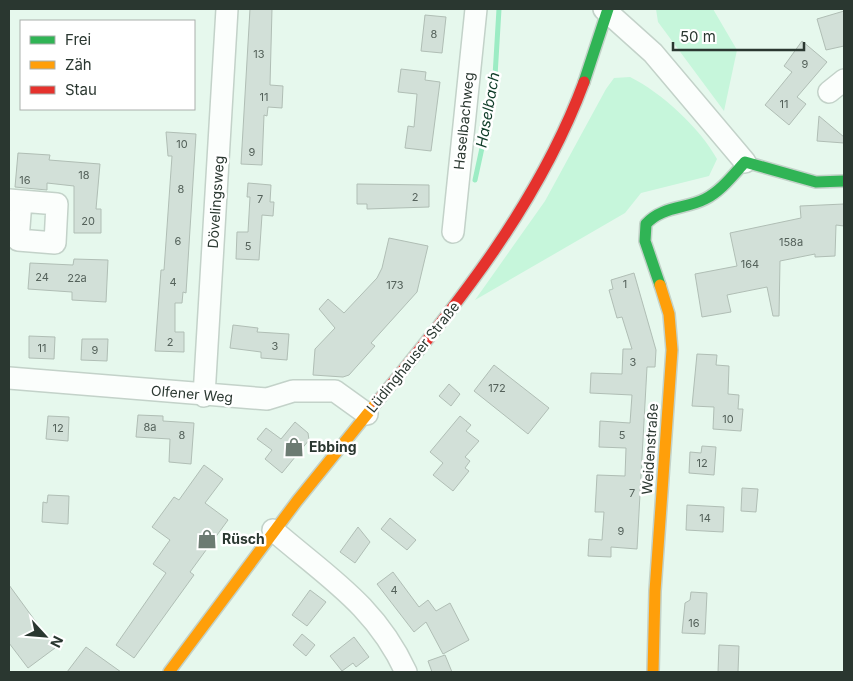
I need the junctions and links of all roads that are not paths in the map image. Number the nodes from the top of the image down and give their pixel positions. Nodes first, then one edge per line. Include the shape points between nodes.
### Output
1 (228, 9) edge
2 (476, 9) edge
3 (606, 10) edge
4 (745, 162) junction
5 (844, 181) edge
6 (15, 201) edge
7 (453, 232) dead end
8 (9, 378) edge
9 (204, 396) junction
10 (367, 414) junction
11 (273, 530) junction
12 (169, 672) edge
13 (406, 672) edge
14 (653, 672) edge

1 - 9 street, Dövelingsweg
2 - 7 street, Haselbachweg
3 - 4 street, Lüdinghauser Straße via 653,53
3 - 10 street, Lüdinghauser Straße via 566,124 531,191 454,307
4 - 5 street via 816,182
4 - 14 street, Weidenstraße via 724,186 705,199 654,215 646,223 644,233 669,310 672,350 655,591
6 - 6 street via 18,240 55,243 57,204
8 - 9 street, Olfener Weg
9 - 10 street, Olfener Weg via 268,400 293,390 335,391
10 - 11 street, Lüdinghauser Straße
11 - 12 street, Lüdinghauser Straße
11 - 13 street via 357,599 380,627

